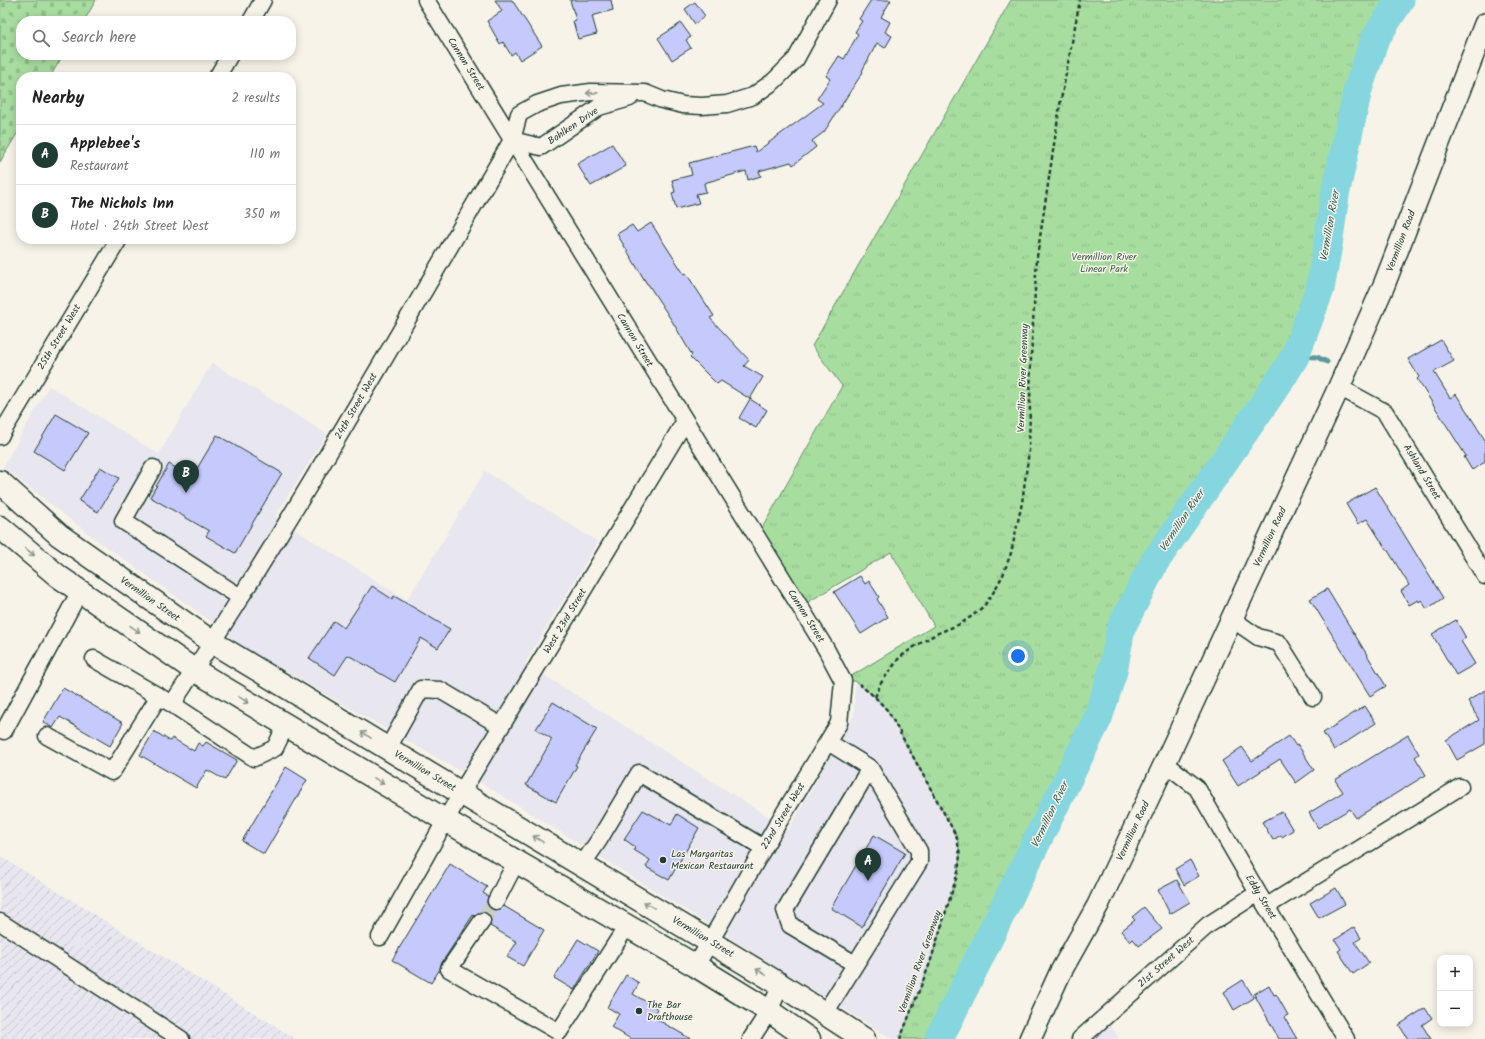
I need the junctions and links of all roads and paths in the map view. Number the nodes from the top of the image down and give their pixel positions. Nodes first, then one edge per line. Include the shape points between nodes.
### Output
1 (264, 0) edge
2 (426, 0) edge
3 (828, 0) edge
4 (1080, 0) edge
5 (254, 16) edge
6 (1485, 24) edge
7 (227, 60) edge
8 (220, 72) edge
9 (645, 94) junction
10 (512, 140) junction
11 (116, 244) edge
12 (1339, 387) junction
13 (685, 421) junction
14 (0, 436) edge
15 (153, 468) dead end
16 (0, 482) edge
17 (0, 527) edge
18 (1485, 576) edge
19 (80, 591) junction
20 (240, 597) junction
21 (1232, 620) junction
22 (212, 642) junction
23 (94, 659) dead end
24 (194, 670) junction
25 (843, 681) joint
26 (1313, 697) dead end
27 (166, 700) junction
28 (286, 725) junction
29 (501, 726) junction
30 (1, 733) edge
31 (47, 736) dead end
32 (828, 742) junction
33 (388, 748) junction
34 (1165, 764) junction
35 (870, 768) junction
36 (1460, 787) dead end
37 (461, 793) junction
38 (446, 820) junction
39 (764, 848) junction
40 (516, 862) junction
41 (582, 865) junction
42 (1258, 893) junction
43 (496, 901) tunnel mouth
44 (1267, 906) junction
45 (482, 921) tunnel mouth
46 (0, 922) edge
47 (627, 926) junction
48 (380, 937) dead end
49 (710, 942) junction
50 (855, 964) junction
51 (696, 966) junction
52 (781, 985) junction
53 (769, 1011) junction
54 (825, 1013) junction
55 (181, 1039) edge
56 (751, 1039) edge
57 (809, 1039) edge
58 (864, 1039) edge
59 (900, 1039) edge
60 (1030, 1039) edge
61 (1080, 1039) edge
62 (1346, 1039) edge

1 - 5 street
2 - 10 street, Cannon Street
3 - 9 street, Bohlken Drive via 796,59 774,81 753,96 727,104 702,106 662,100
4 - 59 path, Vermillion River Greenway via 1060,105 1037,257 1030,357 1030,451 1011,553 1003,575 984,606 966,620 919,644 899,658 881,683 875,697 888,711 900,732 957,838 960,855 958,872 930,963
6 - 12 main road, Vermillion Road via 1384,285
7 - 8 street
9 - 10 street, Bohlken Drive via 599,107 541,147
9 -> 10 street, Bohlken Drive via 591,92 561,96 537,104 519,114
10 - 13 street, Cannon Street
10 - 20 street, 24th Street West via 286,524
11 - 14 street, 25th Street West
12 - 18 street, Ashland Street via 1385,412
12 - 21 main road, Vermillion Road
13 - 25 street, Cannon Street via 826,649
13 - 29 street, West 23rd Street
15 - 20 street via 123,521
16 - 22 highway, Vermillion Street via 59,534
17 -> 19 highway via 58,576
19 -> 24 highway
19 - 30 street
20 - 22 street, 24th Street West
21 - 26 street via 1258,637 1278,643
21 - 34 main road, Vermillion Road
22 - 24 street, 24th Street West
33 -> 22 highway, Vermillion Street
23 - 27 street
24 - 27 street, 24th Street West
24 -> 28 highway
25 - 32 street, 22nd Street West via 839,723
27 - 28 street via 254,758 275,748
27 - 31 street, 24th Street West via 112,772
28 -> 38 highway
29 - 33 street via 440,690 420,689
29 - 37 street, West 23rd Street
32 - 35 street
32 - 39 street, 22nd Street West
33 - 37 highway, Vermillion Street
34 - 42 street, Eddy Street via 1197,788
34 - 60 main road, Vermillion Road via 1098,905 1060,973
35 - 50 street via 919,851 920,862
35 - 50 street via 785,910 790,925
36 - 44 street
37 - 38 street, West 23rd Street
41 -> 37 highway, Vermillion Street
38 - 40 highway
38 - 48 street, West 23rd Street
39 - 41 street via 639,773
39 - 49 street, 22nd Street West
40 - 43 street
40 - 47 highway
49 -> 41 highway, Vermillion Street
42 - 44 street, Eddy Street
42 - 61 street, 21st Street West via 1208,925
44 - 62 street, Eddy Street
45 - 47 street via 448,969 559,1032
46 - 55 street
47 - 51 highway
49 - 51 street, 22nd Street West
52 -> 49 highway, Vermillion Street
50 - 54 street
51 - 53 highway
52 - 53 street
52 - 54 highway, Vermillion Street
53 - 56 street
53 - 57 highway
54 - 58 highway, Vermillion Street

